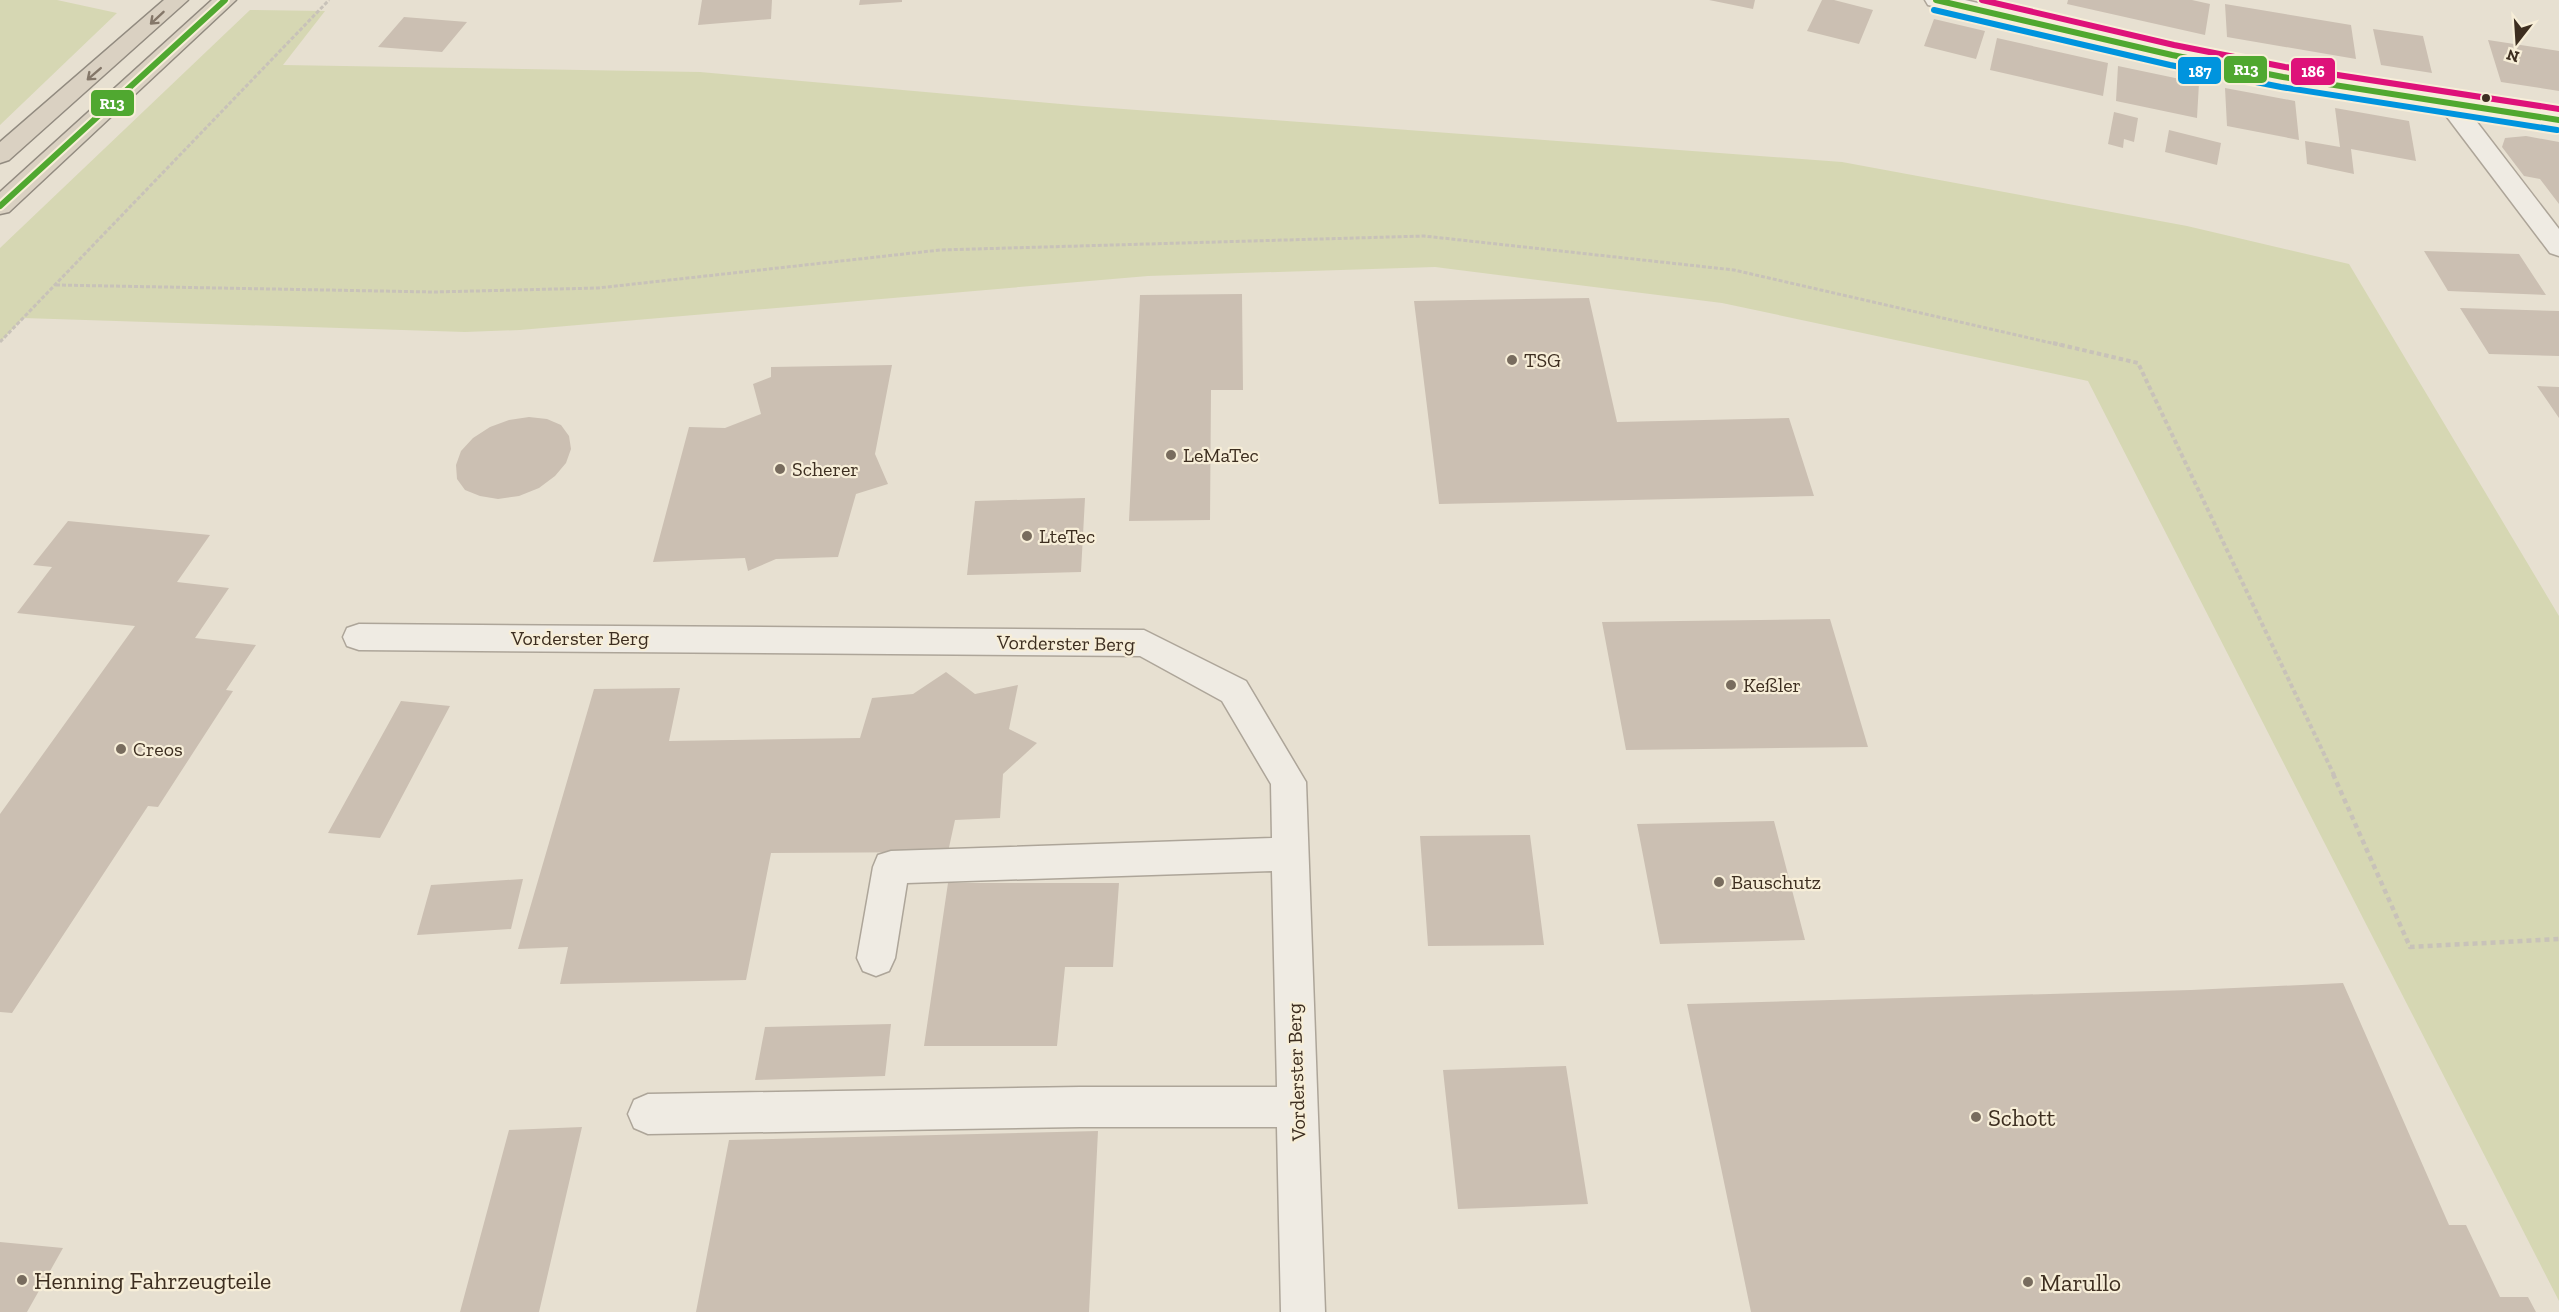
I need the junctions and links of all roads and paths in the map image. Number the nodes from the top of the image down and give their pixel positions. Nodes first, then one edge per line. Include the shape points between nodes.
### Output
1 (177, 0) edge
2 (225, 0) edge
3 (329, 0) edge
4 (1936, 0) edge
5 (2450, 104) junction
6 (2559, 120) edge
7 (0, 155) edge
8 (0, 206) edge
9 (2559, 247) edge
10 (56, 285) junction
11 (0, 342) edge
12 (359, 637) dead end
13 (1289, 854) junction
14 (2559, 939) edge
15 (876, 958) dead end
16 (1297, 1107) junction
17 (648, 1114) dead end
18 (1303, 1312) edge

1 -> 7 highway
2 - 8 highway
3 - 10 path
4 - 5 street via 2172,55
5 - 6 street
5 - 9 street
10 - 11 path
10 - 14 path via 434,292 598,288 940,250 1424,236 1734,270 2138,363 2332,771 2410,946
12 - 13 street, Vorderster Berg via 1144,643 1234,691 1288,782
13 - 15 street via 891,867
13 - 16 street, Vorderster Berg
16 - 17 street
16 - 18 street, Vorderster Berg

